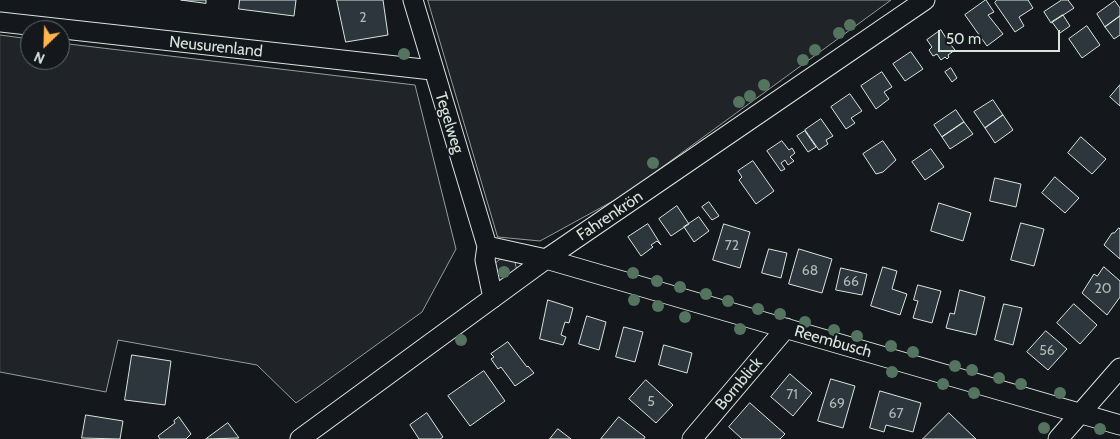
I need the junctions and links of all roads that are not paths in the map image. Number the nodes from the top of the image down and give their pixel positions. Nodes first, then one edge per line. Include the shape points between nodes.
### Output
1 (413, 0) edge
2 (925, 0) edge
3 (0, 22) edge
4 (432, 70) junction
5 (487, 246) junction
6 (546, 259) junction
7 (493, 298) junction
8 (786, 328) junction
9 (1120, 368) edge
10 (1080, 413) junction
11 (1120, 425) edge
12 (300, 439) edge
13 (692, 439) edge
14 (1058, 439) edge

1 - 4 street, Tegelweg
2 - 6 street, Fahrenkrön
3 - 4 street, Neusurenland
4 - 5 street, Tegelweg
5 - 6 street
5 - 7 street, Tegelweg via 485,260
6 - 7 street, Fahrenkrön
6 - 8 street, Reembusch
7 - 12 street, Fahrenkrön
8 - 10 street, Reembusch
8 - 13 street, Bornblick
9 - 10 street
10 - 11 street, Reembusch
10 - 14 street

